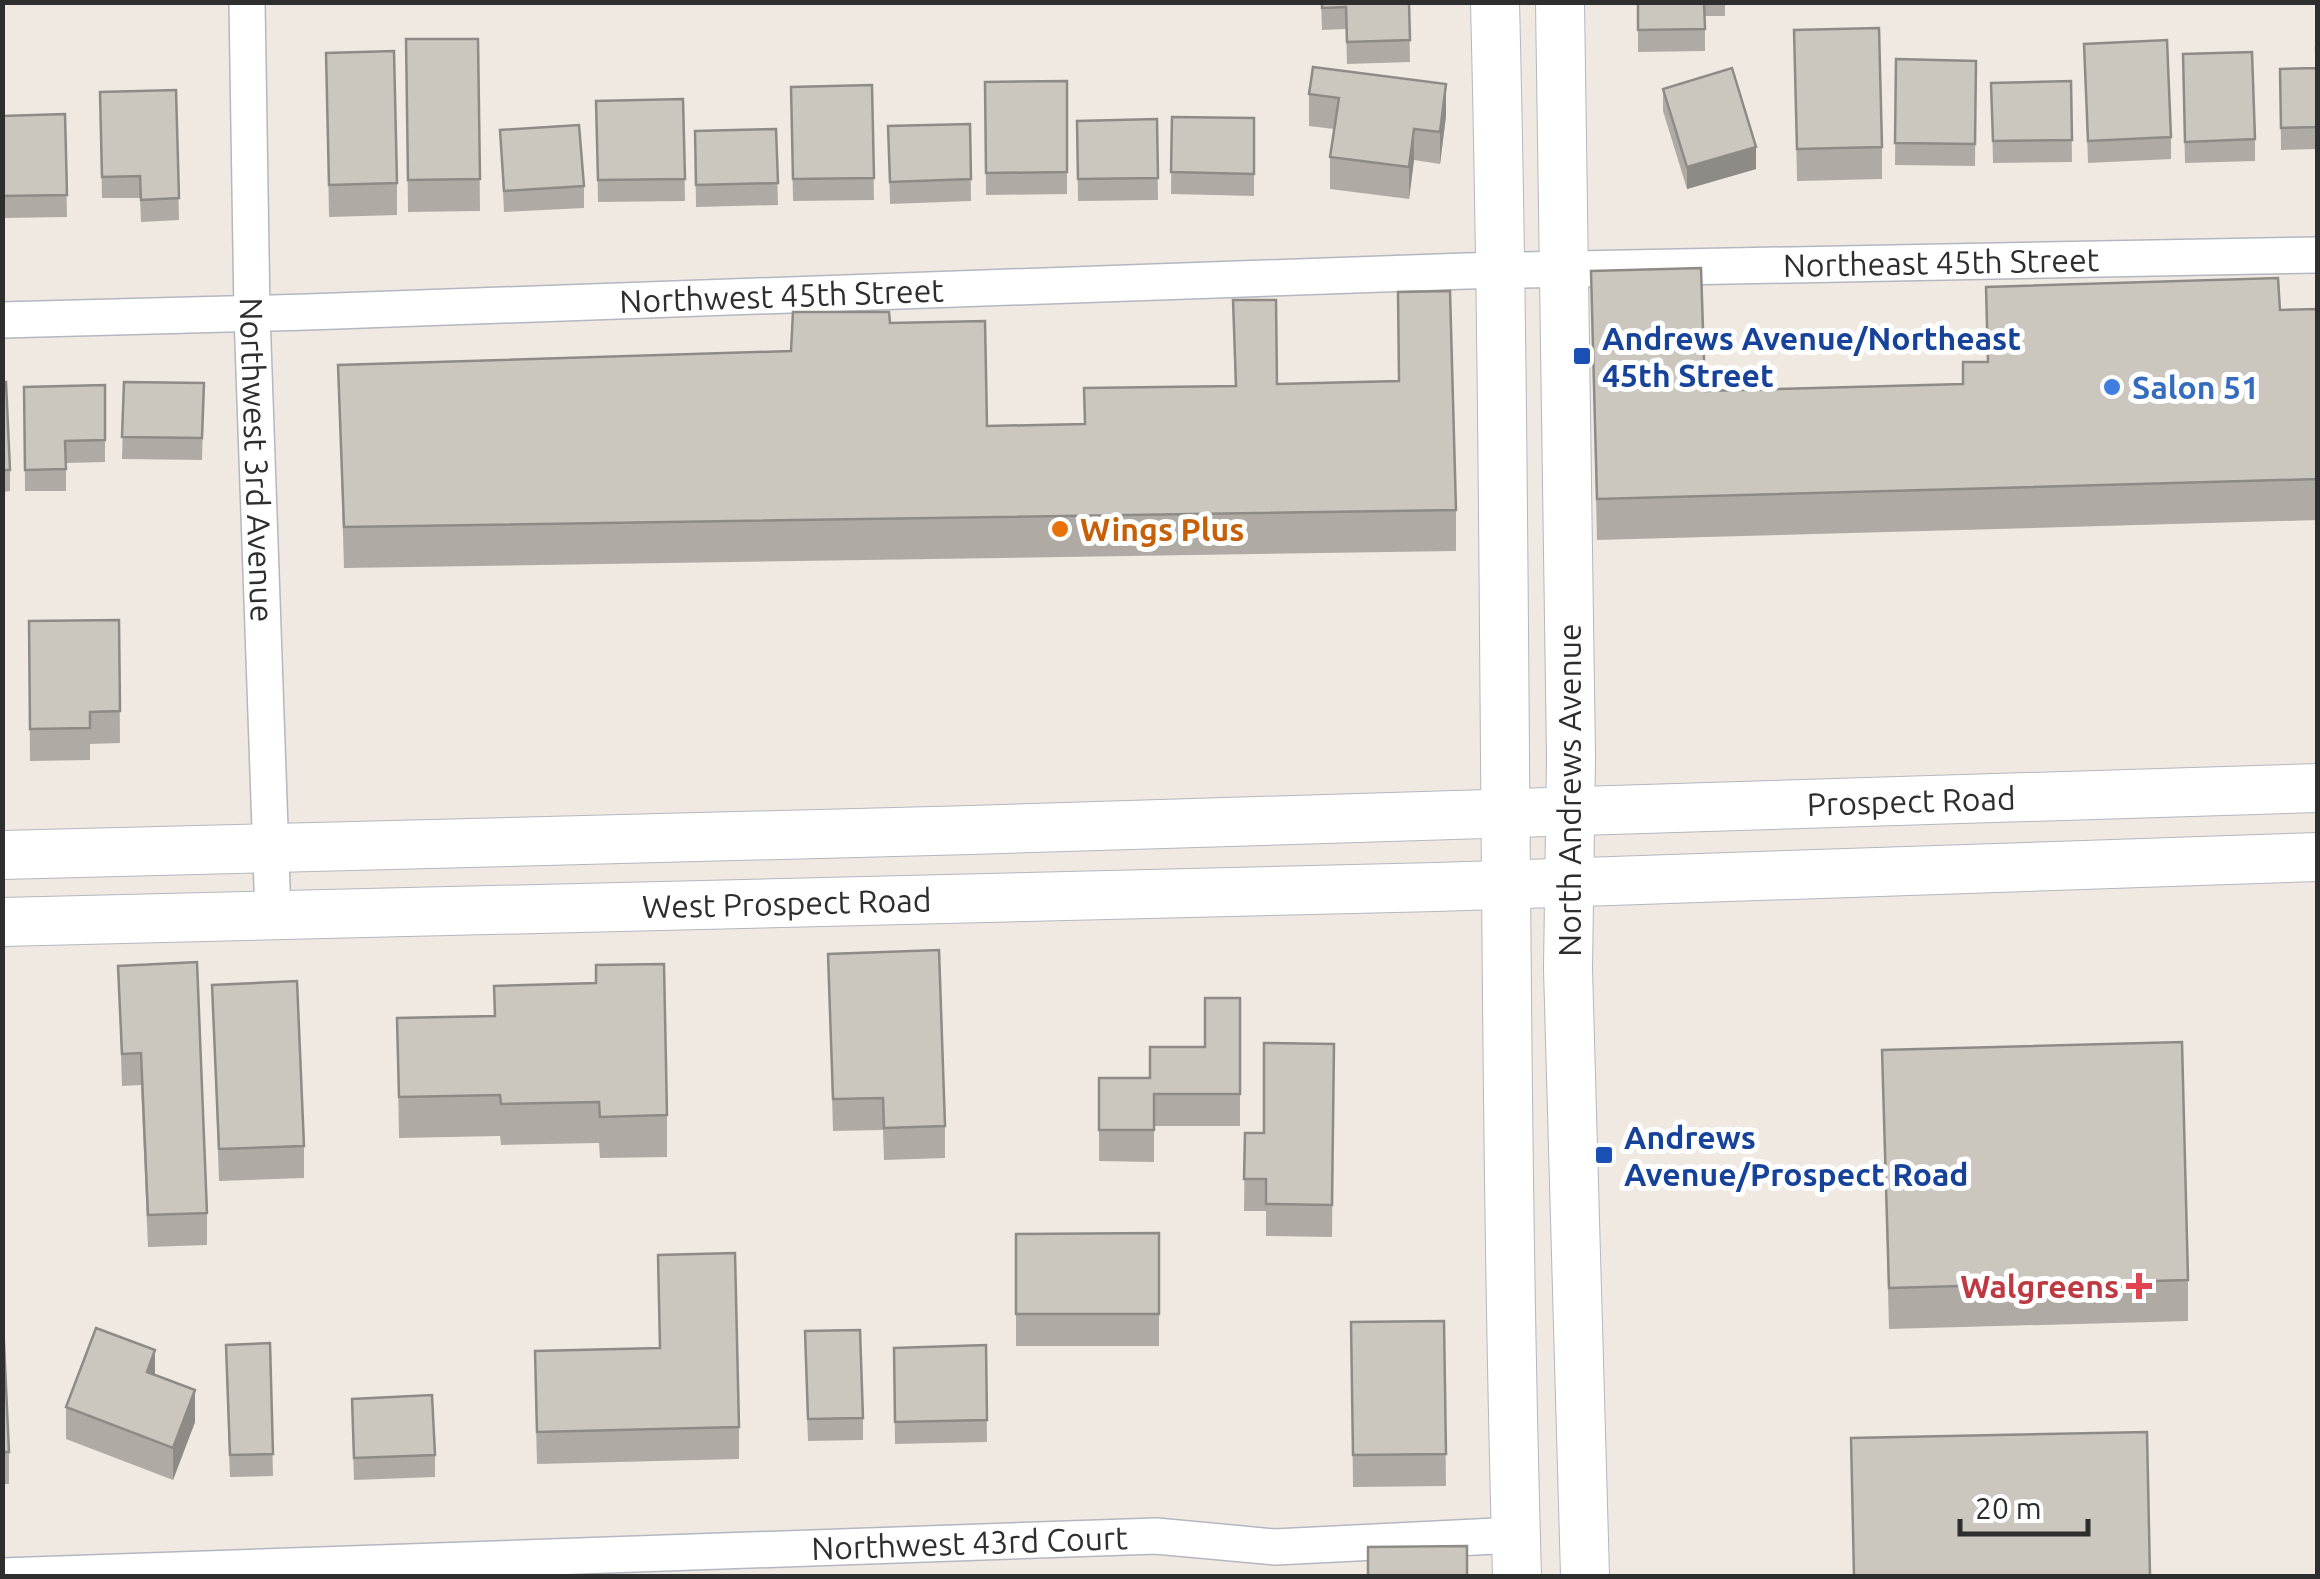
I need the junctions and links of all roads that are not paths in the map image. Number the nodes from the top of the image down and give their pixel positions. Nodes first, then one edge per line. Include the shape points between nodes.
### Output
1 (248, 2) edge
2 (1495, 2) edge
3 (1560, 2) edge
4 (2318, 255) edge
5 (1562, 269) junction
6 (1502, 271) junction
7 (252, 314) junction
8 (2, 320) edge
9 (2318, 788) edge
10 (1570, 812) junction
11 (1506, 814) junction
12 (271, 849) junction
13 (2, 854) edge
14 (2318, 857) edge
15 (1569, 882) junction
16 (1506, 885) junction
17 (272, 915) junction
18 (2, 922) edge
19 (1517, 1556) edge
20 (2, 1576) edge
21 (1585, 1576) edge

1 - 7 street, Northwest 3rd Avenue
2 - 6 main road, North Andrews Avenue
3 - 5 main road, North Andrews Avenue
4 - 5 street, Northeast 45th Street
5 - 6 street, Northwest 45th Street
5 - 10 main road, North Andrews Avenue
6 - 7 street, Northwest 45th Street
6 - 11 main road, North Andrews Avenue
7 - 8 street, Northwest 45th Street
7 - 12 street, Northwest 3rd Avenue
9 - 10 main road, Prospect Road
10 - 11 main road, Prospect Road
10 - 15 main road, North Andrews Avenue
11 - 12 main road, West Prospect Road
11 - 16 main road, North Andrews Avenue
12 - 13 main road, West Prospect Road
12 - 17 street, Northwest 3rd Avenue
14 - 15 main road, Prospect Road
15 - 16 main road, West Prospect Road
15 - 21 main road, North Andrews Avenue
16 - 17 main road, West Prospect Road
16 - 19 main road, North Andrews Avenue
17 - 18 main road, West Prospect Road
19 - 20 street, Northwest 43rd Court via 1156,1536

